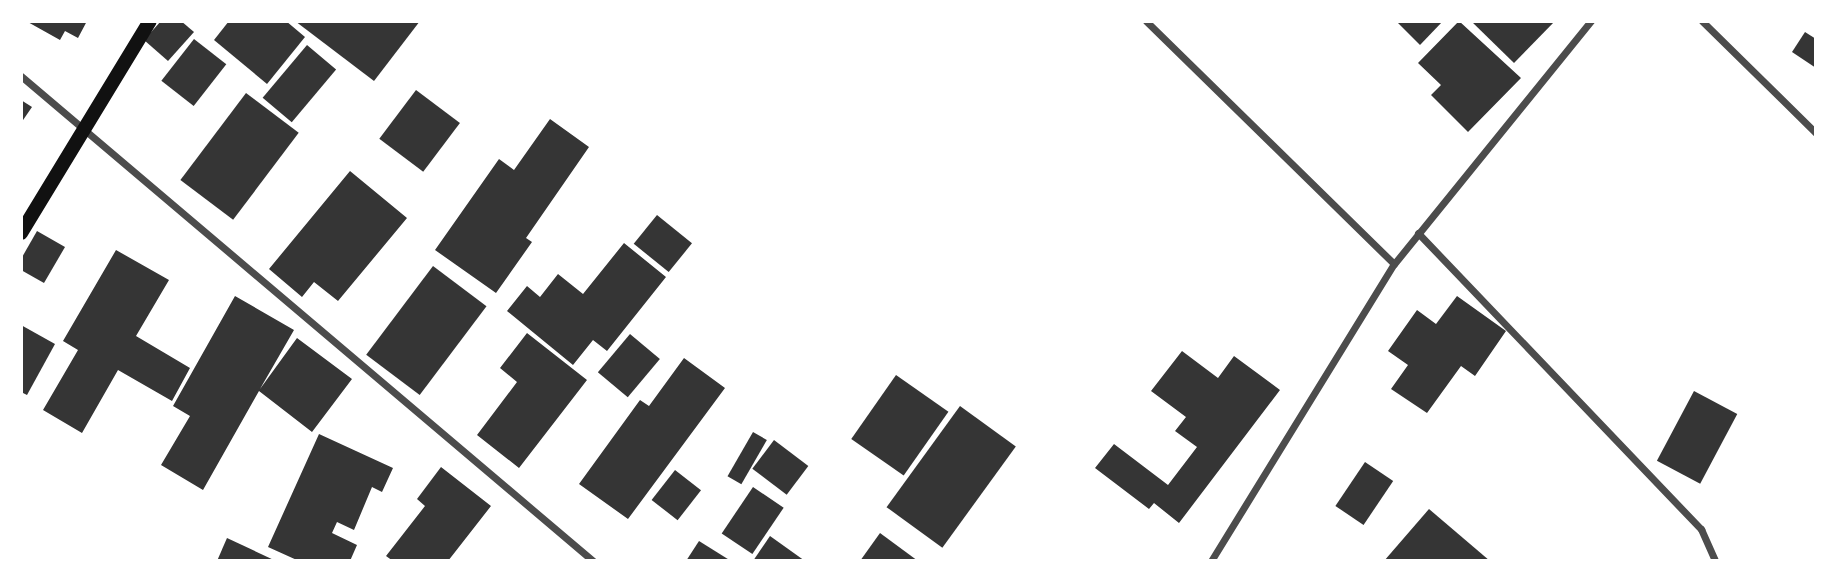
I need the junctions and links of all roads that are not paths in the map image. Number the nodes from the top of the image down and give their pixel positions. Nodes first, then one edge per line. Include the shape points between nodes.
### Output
1 (149, 21) edge
2 (1146, 21) edge
3 (1591, 21) edge
4 (1702, 21) edge
5 (21, 76) edge
6 (84, 129) junction
7 (1816, 133) edge
8 (21, 233) edge
9 (1418, 233) junction
10 (1394, 264) junction
11 (593, 561) edge
12 (1211, 561) edge
13 (1715, 561) edge

1 - 6 main road
2 - 10 street
3 - 9 street
4 - 7 street
5 - 6 street
6 - 8 main road
6 - 11 street
9 - 10 street
9 - 13 street via 1701,530
10 - 12 street

